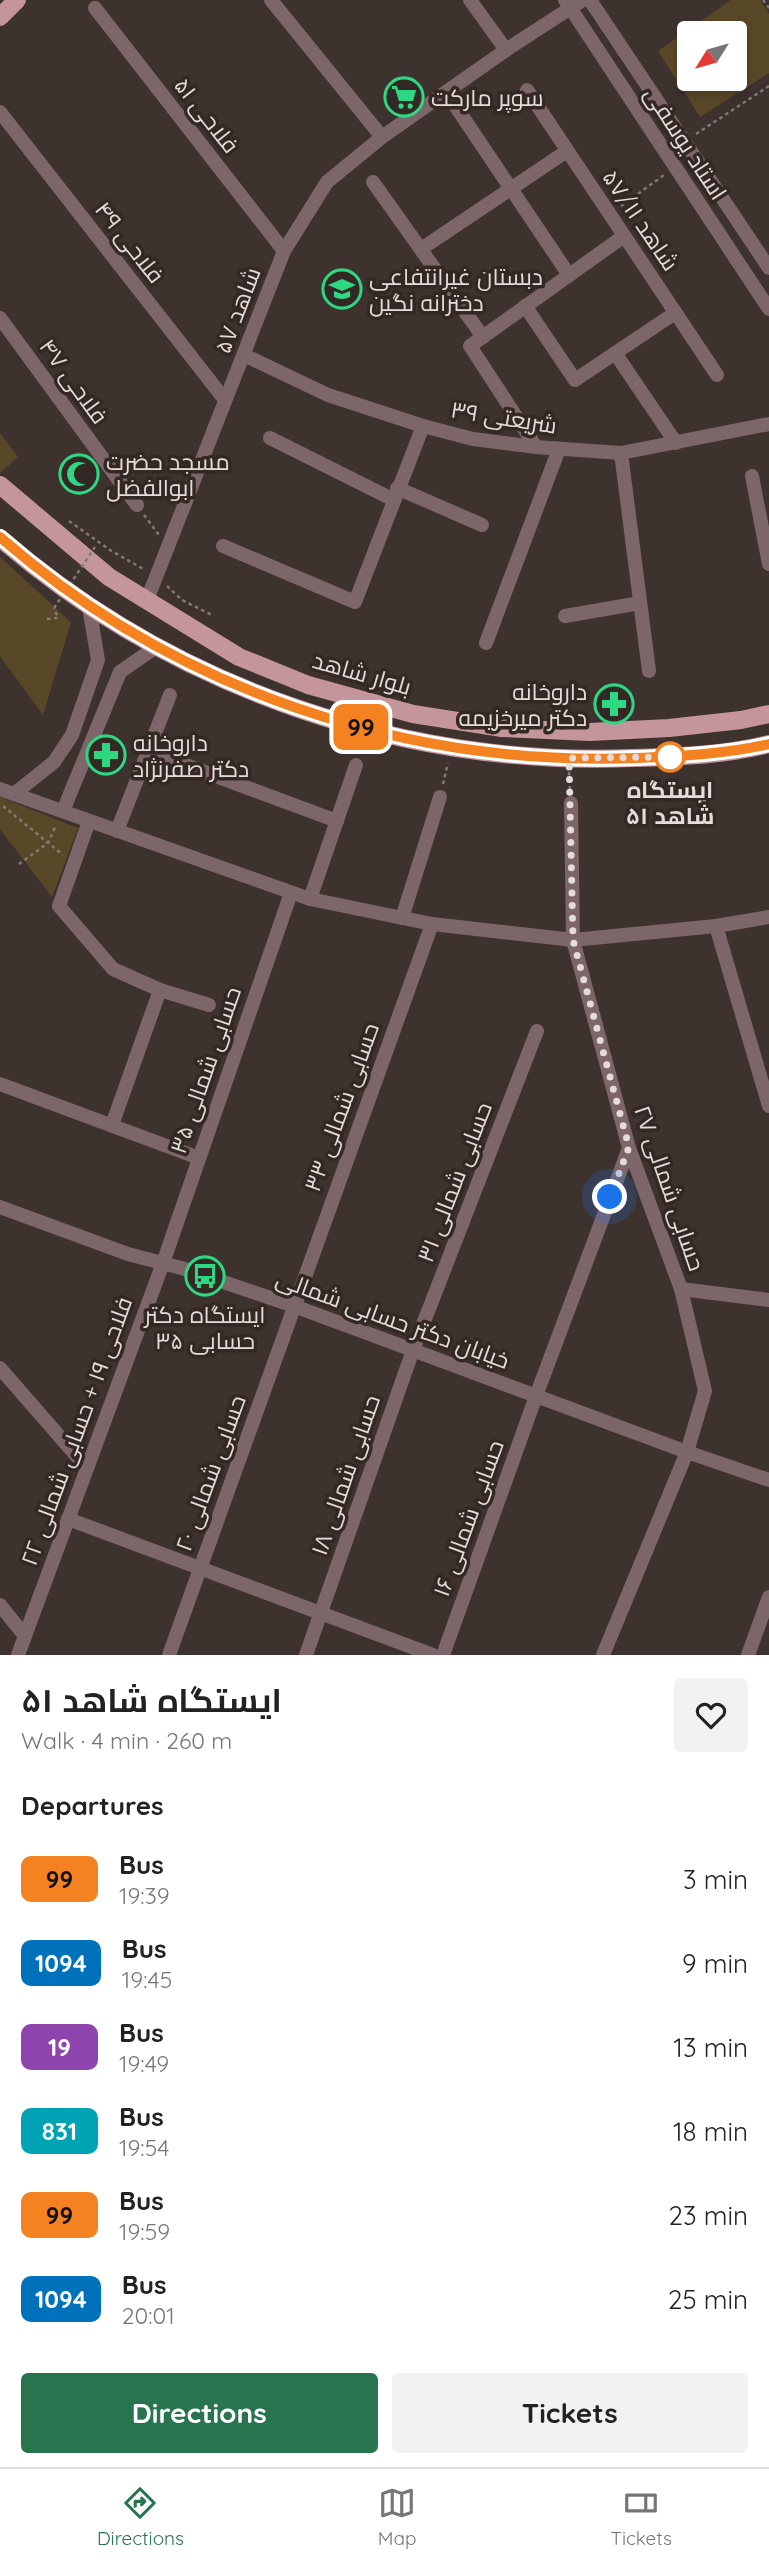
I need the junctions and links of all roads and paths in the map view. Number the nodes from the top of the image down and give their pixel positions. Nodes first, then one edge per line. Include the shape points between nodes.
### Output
1 (17, 0) edge
2 (271, 0) edge
3 (470, 0) edge
4 (583, 0) edge
5 (590, 0) edge
6 (763, 0) edge
7 (568, 4) edge
8 (95, 8) dead end
9 (769, 8) edge
10 (0, 17) edge
11 (506, 50) junction
12 (769, 86) edge
13 (527, 90) dead end
14 (446, 92) junction
15 (0, 112) edge
16 (382, 136) junction
17 (684, 142) junction
18 (567, 151) junction
19 (674, 168) junction
20 (373, 182) dead end
21 (511, 189) junction
22 (609, 214) junction
23 (624, 236) junction
24 (421, 249) junction
25 (284, 251) junction
26 (769, 268) edge
27 (569, 275) junction
28 (525, 306) junction
29 (769, 310) edge
30 (675, 313) junction
31 (0, 318) edge
32 (483, 337) junction
33 (615, 353) junction
34 (244, 355) junction
35 (717, 374) dead end
36 (225, 400) junction
37 (769, 424) edge
38 (423, 426) junction
39 (270, 438) dead end
40 (676, 443) junction
41 (536, 447) junction
42 (559, 449) junction
43 (621, 453) junction
44 (752, 476) dead end
45 (0, 485) edge
46 (396, 494) junction
47 (136, 505) joint
48 (60, 514) dead end
49 (482, 524) dead end
50 (0, 538) edge
51 (167, 546) junction
52 (223, 546) dead end
53 (95, 547) dead end
54 (769, 564) edge
55 (155, 575) junction
56 (147, 600) junction
57 (640, 603) junction
58 (89, 607) junction
59 (214, 616) dead end
60 (565, 616) dead end
61 (47, 619) dead end
62 (485, 643) dead end
63 (156, 647) junction
64 (98, 660) junction
65 (649, 671) dead end
66 (120, 672) junction
67 (170, 695) dead end
68 (769, 714) edge
69 (769, 744) edge
70 (452, 747) junction
71 (751, 748) junction
72 (148, 751) junction
73 (769, 755) edge
74 (569, 758) junction
75 (356, 765) dead end
76 (7, 791) edge
77 (440, 797) joint
78 (571, 803) joint
79 (0, 804) edge
80 (63, 811) junction
81 (89, 821) junction
82 (337, 821) junction
83 (117, 831) junction
84 (48, 843) junction
85 (19, 864) dead end
86 (74, 864) junction
87 (291, 892) junction
88 (310, 899) junction
89 (769, 916) edge
90 (402, 918) junction
91 (432, 924) junction
92 (716, 926) junction
93 (573, 940) junction
94 (160, 990) junction
95 (209, 1005) dead end
96 (537, 1031) dead end
97 (0, 1084) edge
98 (769, 1106) edge
99 (112, 1125) junction
100 (629, 1147) junction
101 (199, 1158) junction
102 (0, 1207) edge
103 (163, 1263) junction
104 (681, 1289) junction
105 (769, 1300) edge
106 (294, 1306) junction
107 (413, 1350) junction
108 (0, 1368) edge
109 (536, 1396) junction
110 (687, 1452) junction
111 (87, 1468) junction
112 (769, 1480) edge
113 (68, 1519) junction
114 (200, 1568) junction
115 (769, 1597) edge
116 (0, 1605) edge
117 (321, 1614) junction
118 (25, 1636) junction
119 (18, 1655) edge
120 (169, 1655) edge
121 (306, 1655) edge
122 (433, 1655) edge
123 (443, 1655) edge
124 (603, 1655) edge
125 (748, 1655) edge

1 - 10 main road
2 - 16 street
3 - 11 street
4 - 7 street, شاهد ۵۷
5 - 17 street, استاد یوسفی
6 - 9 path
7 - 11 street, شاهد ۵۷
7 - 19 street, استاد یوسفی
8 - 25 street, فلاحی ۵۱
11 - 14 street, شاهد ۵۷
12 - 17 path
13 - 18 street, شاهد ۵۷/۱۱
14 - 16 street, شاهد ۵۷
14 - 21 street
15 - 36 street, فلاحی ۴۹
16 - 25 street, شاهد ۵۷ via 327,182
17 - 26 street, استاد یوسفی
18 - 21 street
18 - 22 street, شاهد ۵۷/۱۱
19 - 22 path
19 - 29 street, استاد یوسفی
20 - 24 street
21 - 24 street
21 - 27 street
22 - 23 street, شاهد ۵۷/۱۱
23 - 27 street
23 - 30 street, شاهد ۵۷/۱۱
24 - 32 street
25 - 34 street, شاهد ۵۷
27 - 28 street
28 - 32 street
28 - 33 street via 575,380
30 - 33 street
30 - 35 street, شاهد ۵۷/۱۱
31 - 47 street, فلاحی ۴۷
32 - 41 street via 470,346
33 - 40 street
34 - 36 street, شاهد ۵۷
34 - 38 street, شریعتی ۳۹ via 328,395
36 - 51 street, شاهد ۵۷
37 - 40 street, شریعتی ۳۹
38 - 41 street, شریعتی ۳۹ via 473,439
38 - 46 street
39 - 46 street
40 - 43 street, شریعتی ۳۹
41 - 42 street, شریعتی ۳۹
42 - 43 street, شریعتی ۳۹
42 - 62 street
43 - 57 street
44 - 54 street
45 - 56 main road, بلوار شاهد via 109,577
46 - 49 street
46 - 52 street via 355,602
47 - 51 path
48 - 55 path
50 - 58 main road
51 - 55 street, شاهد ۵۷
53 - 61 path, bridge via 54,608 58,618
55 - 56 street, شاهد ۵۷
55 - 59 path via 182,600
56 - 68 main road, بلوار شاهد via 239,657 308,685 413,714 502,728 590,732
57 - 60 street
57 - 65 street
58 - 63 main road
58 - 64 street
63 - 66 street
63 - 70 main road via 299,711
64 - 66 street via 108,661
64 - 76 street via 72,735 54,762
66 - 80 street
67 - 72 street
69 - 71 main road
70 - 74 main road
70 - 77 path
71 - 73 street
71 - 74 main road via 674,757
72 - 82 street
72 - 83 street
74 - 78 path
75 - 82 street
76 - 80 street
77 - 90 street
78 - 93 street, حسابی شمالی ۲۷
79 - 84 path
80 - 81 street
80 - 84 path
81 - 83 street
81 - 86 street
82 - 88 street
83 - 87 street
84 - 85 path
84 - 86 path
86 - 94 street via 59,906 113,969
87 - 88 street
87 - 101 street, حسابی شمالی ۳۵
88 - 90 street
89 - 92 street
90 - 91 street
91 - 93 street
91 - 106 street, حسابی شمالی ۳۳
92 - 93 street
92 - 98 street
93 - 100 street, حسابی شمالی ۲۷
94 - 95 street
94 - 99 street
96 - 107 street, حسابی شمالی ۳۱
97 - 99 street
99 - 101 street
100 - 104 street, حسابی شمالی ۲۷
100 - 109 street, حسابی شمالی ۱۶
101 - 103 street, حسابی شمالی ۳۵
102 - 103 street, خیابان دکتر حسابی شمالی
103 - 106 street, خیابان دکتر حسابی شمالی
103 - 111 street, فلاحی ۱۹ + حسابی شمالی ۲۲
104 - 105 street
104 - 110 street, حسابی شمالی ۲۷ via 705,1391
106 - 107 street, خیابان دکتر حسابی شمالی
106 - 114 street, حسابی شمالی ۲۰
107 - 109 street, خیابان دکتر حسابی شمالی
107 - 117 street, حسابی شمالی ۱۸
108 - 111 street
109 - 110 street, خیابان دکتر حسابی شمالی
109 - 123 street, حسابی شمالی ۱۶
110 - 112 street, خیابان دکتر حسابی شمالی
110 - 124 street, حسابی شمالی ۲۷
111 - 113 street, فلاحی ۱۹ + حسابی شمالی ۲۲
113 - 114 street
113 - 118 street, فلاحی ۱۹ + حسابی شمالی ۲۲
114 - 117 street
114 - 120 street, حسابی شمالی ۲۰
115 - 125 street
116 - 118 street
117 - 121 street, حسابی شمالی ۱۸
117 - 122 street
118 - 119 street, فلاحی ۱۹ + حسابی شمالی ۲۲

